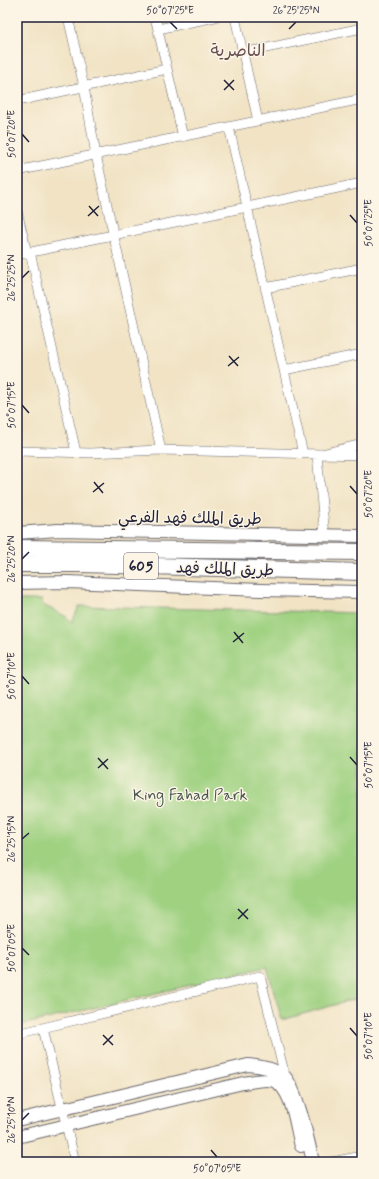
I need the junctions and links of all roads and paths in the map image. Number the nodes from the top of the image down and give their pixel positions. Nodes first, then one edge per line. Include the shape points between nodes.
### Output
1 (68, 17) edge
2 (155, 17) edge
3 (215, 17) edge
4 (235, 17) edge
5 (362, 28) edge
6 (158, 29) junction
7 (243, 53) junction
8 (168, 69) junction
9 (84, 86) junction
10 (362, 100) edge
11 (17, 101) edge
12 (258, 121) junction
13 (229, 127) junction
14 (183, 137) junction
15 (96, 155) junction
16 (17, 171) edge
17 (362, 183) edge
18 (247, 207) junction
19 (17, 211) edge
20 (114, 235) junction
21 (28, 252) junction
22 (17, 255) edge
23 (362, 268) edge
24 (266, 288) junction
25 (362, 354) edge
26 (284, 370) junction
27 (362, 444) edge
28 (162, 450) junction
29 (17, 451) edge
30 (76, 452) junction
31 (303, 454) junction
32 (317, 455) junction
33 (362, 455) edge
34 (17, 533) edge
35 (325, 535) junction
36 (362, 536) edge
37 (17, 543) edge
38 (76, 547) junction
39 (17, 548) edge
40 (362, 552) edge
41 (21, 564) edge
42 (362, 572) edge
43 (17, 583) edge
44 (362, 592) edge
45 (43, 1028) junction
46 (17, 1034) edge
47 (285, 1076) junction
48 (63, 1109) junction
49 (17, 1120) edge
50 (66, 1126) junction
51 (17, 1137) edge
52 (362, 1156) edge
53 (75, 1162) edge
54 (304, 1162) edge
55 (313, 1162) edge
56 (332, 1162) edge

1 - 9 street
2 - 6 street
3 - 6 street
4 - 7 street
5 - 7 street
6 - 8 street
7 - 12 street
8 - 9 street
8 - 14 street
9 - 11 street
9 - 15 street
10 - 12 street
12 - 13 street
13 - 14 street
13 - 18 street
14 - 15 street
15 - 16 street
15 - 20 street
17 - 18 street
18 - 20 street
18 - 24 street
19 - 21 street
20 - 21 street
20 - 28 street
21 - 22 street
21 - 30 street
23 - 24 street
24 - 26 street
25 - 26 street
26 - 31 street
27 - 32 street
28 - 30 street
28 - 31 street
29 - 30 street
31 - 32 street
32 - 33 street
32 - 35 street
34 - 35 street, طريق الملك فهد الفرعي via 58,530
35 - 36 street, طريق الملك فهد الفرعي
37 - 38 highway
38 - 39 highway, طريق الملك فهد / 605
38 - 40 highway, طريق الملك فهد / 605
41 - 42 highway, طريق الملك فهد / 605
43 - 44 street via 68,582
45 - 46 street
45 - 47 street via 260,976
45 - 48 street
47 - 48 street via 266,1067 248,1065
47 - 55 street via 300,1108
48 - 49 street
48 - 50 street
50 - 51 street
50 - 53 street
50 - 54 street via 264,1080 274,1082 288,1092
52 - 56 street

